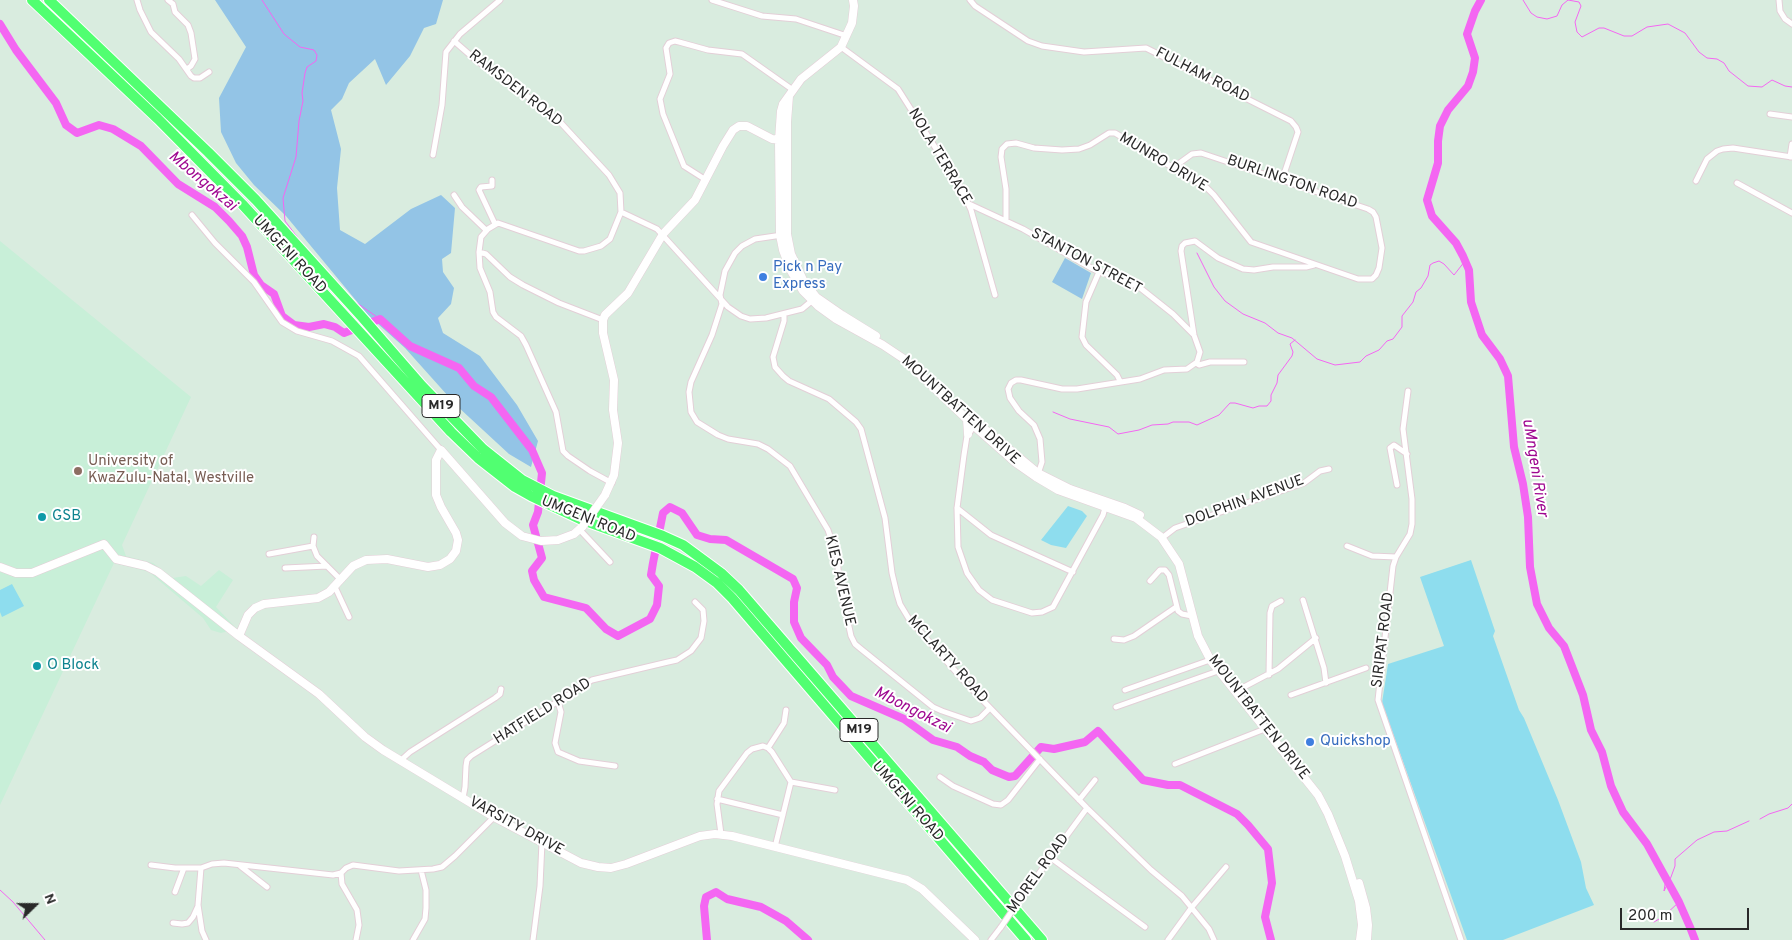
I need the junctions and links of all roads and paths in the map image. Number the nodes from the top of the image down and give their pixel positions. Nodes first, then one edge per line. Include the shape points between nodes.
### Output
1 (32, 0) edge
2 (49, 0) edge
3 (137, 0) edge
4 (168, 0) edge
5 (500, 0) edge
6 (712, 0) edge
7 (853, 0) edge
8 (970, 0) edge
9 (1779, 0) edge
10 (1792, 24) edge
11 (847, 36) junction
12 (454, 41) junction
13 (841, 46) junction
14 (187, 69) junction
15 (209, 72) dead end
16 (791, 93) junction
17 (1770, 114) dead end
18 (1792, 117) edge
19 (783, 140) junction
20 (1792, 144) edge
21 (433, 155) dead end
22 (1791, 157) edge
23 (1174, 168) junction
24 (492, 180) dead end
25 (706, 180) junction
26 (1282, 180) junction
27 (1696, 181) dead end
28 (1737, 183) dead end
29 (454, 195) dead end
30 (969, 204) junction
31 (621, 212) junction
32 (1792, 213) edge
33 (192, 215) dead end
34 (1006, 220) junction
35 (495, 224) junction
36 (486, 230) junction
37 (663, 234) junction
38 (784, 235) junction
39 (478, 252) junction
40 (1315, 265) junction
41 (1099, 272) junction
42 (1372, 279) joint
43 (995, 295) dead end
44 (814, 299) junction
45 (722, 301) junction
46 (784, 314) junction
47 (603, 320) junction
48 (1194, 335) junction
49 (1244, 362) dead end
50 (1196, 363) junction
51 (1120, 382) junction
52 (1408, 391) dead end
53 (967, 419) junction
54 (975, 424) junction
55 (968, 434) junction
56 (441, 450) junction
57 (1407, 454) junction
58 (1329, 469) dead end
59 (1037, 475) junction
60 (612, 483) junction
61 (1397, 485) dead end
62 (1106, 505) junction
63 (957, 508) junction
64 (582, 528) junction
65 (1163, 536) junction
66 (314, 537) dead end
67 (313, 546) junction
68 (1347, 546) dead end
69 (269, 554) dead end
70 (1396, 557) junction
71 (610, 562) dead end
72 (327, 566) junction
73 (0, 567) edge
74 (285, 568) dead end
75 (1073, 572) junction
76 (341, 580) junction
77 (1150, 582) dead end
78 (335, 587) junction
79 (1304, 600) dead end
80 (1281, 601) dead end
81 (695, 602) dead end
82 (1176, 607) junction
83 (1192, 616) junction
84 (349, 618) dead end
85 (239, 636) junction
86 (1316, 638) junction
87 (1114, 639) dead end
88 (1210, 660) junction
89 (1366, 668) dead end
90 (1218, 671) junction
91 (1269, 675) junction
92 (1326, 683) junction
93 (501, 689) dead end
94 (1125, 690) dead end
95 (1238, 691) junction
96 (1291, 695) dead end
97 (558, 702) junction
98 (1116, 707) dead end
99 (990, 708) junction
100 (786, 710) dead end
101 (1268, 728) junction
102 (768, 748) junction
103 (1038, 758) junction
104 (400, 761) junction
105 (1175, 764) dead end
106 (615, 766) dead end
107 (940, 777) dead end
108 (1095, 780) dead end
109 (791, 782) junction
110 (835, 790) dead end
111 (463, 798) junction
112 (717, 799) junction
113 (1079, 800) junction
114 (1323, 800) junction
115 (1086, 808) junction
116 (783, 815) junction
117 (494, 817) junction
118 (721, 834) junction
119 (542, 842) junction
120 (775, 847) junction
121 (1051, 858) junction
122 (151, 865) dead end
123 (238, 865) junction
124 (1226, 867) dead end
125 (184, 868) junction
126 (201, 868) junction
127 (421, 870) junction
128 (341, 873) junction
129 (995, 886) junction
130 (267, 887) dead end
131 (175, 892) dead end
132 (198, 905) junction
133 (1192, 907) junction
134 (173, 923) dead end
135 (1145, 927) dead end
136 (206, 940) edge
137 (356, 940) edge
138 (413, 940) edge
139 (533, 940) edge
140 (975, 940) edge
141 (991, 940) edge
142 (1026, 940) edge
143 (1042, 940) edge
144 (1048, 940) edge
145 (1168, 940) edge
146 (1214, 940) edge
147 (1360, 940) edge
148 (1366, 940) edge
149 (1461, 940) edge

1 - 142 highway, UMGENI ROAD / M19 via 242,204 464,445 489,467 554,508 679,557 732,598
2 - 129 highway, UMGENI ROAD / M19 via 256,200 422,386 483,449 532,485 553,496 659,534 683,545 721,572
3 - 14 street via 151,32
4 - 14 street via 191,33 195,59
5 - 12 street
6 - 11 street via 762,16 796,19
7 - 11 street, MOUNTBATTEN DRIVE via 854,15
8 - 26 street, FULHAM ROAD via 1028,41 1084,52 1146,48 1291,120 1298,132
9 - 10 street via 1780,11
11 - 13 street, MOUNTBATTEN DRIVE
12 - 21 street via 446,55
12 - 31 street, RAMSDEN ROAD via 534,101 574,136 618,188 622,198
13 - 16 street, MOUNTBATTEN DRIVE via 806,75
13 - 30 street, NOLA TERRACE via 898,90
14 - 15 street via 194,78
16 - 19 street, MOUNTBATTEN DRIVE via 781,111
16 - 25 street via 742,54 674,41 669,44 666,48 670,74 660,98 663,114 684,166
17 - 18 street
19 - 25 street via 772,140 747,126 736,127
19 - 38 street, MOUNTBATTEN DRIVE
20 - 22 street
22 - 27 street via 1723,149 1707,158
23 - 26 street, BURLINGTON ROAD via 1192,154 1201,153
23 - 34 street, MUNRO DRIVE via 1115,133 1109,133 1090,145 1062,150 1007,144 1001,157
23 - 40 street, MUNRO DRIVE via 1214,195 1251,242
24 - 35 street via 492,186 479,190
25 - 37 street via 690,206
26 - 42 street, BURLINGTON ROAD via 1374,212 1382,248 1379,268
28 - 32 street
29 - 36 street
30 - 34 street, STANTON STREET
30 - 43 street, NOLA TERRACE
31 - 35 street via 610,239 584,251 572,250 503,224
31 - 37 street
33 - 56 street via 254,282 282,322 297,331 332,341 359,356
34 - 41 street, STANTON STREET
35 - 36 street
36 - 39 street
37 - 45 street
37 - 47 street via 631,288
38 - 44 street, MOUNTBATTEN DRIVE via 783,250 804,291
38 - 45 street, KIES AVENUE via 755,239 735,253 724,277
39 - 47 street via 486,254 517,282
39 - 60 street via 493,312 526,344 556,412 563,451
40 - 42 street, MUNRO DRIVE via 1358,279
40 - 48 street via 1243,269 1218,258 1195,240 1188,241 1181,251
41 - 48 street, STANTON STREET via 1139,287
41 - 51 street via 1086,302 1082,337
44 - 46 street via 802,309
44 - 53 street, MOUNTBATTEN DRIVE via 836,319 900,356
44 - 54 street, MOUNTBATTEN DRIVE via 899,351
45 - 46 street via 735,313 750,319
45 - 99 street, KIES AVENUE via 712,335 691,382 690,406 696,420 728,439 758,444 790,466 828,530 837,557 838,580 852,636 861,650 933,707 971,721 980,718
46 - 99 street, MCLARTY ROAD via 773,357 775,367 789,380 829,399 861,429 885,518 892,573 900,604 909,619
47 - 60 street via 614,380 618,443
48 - 50 street via 1200,352
49 - 50 street
50 - 51 street via 1187,369 1168,370
51 - 59 street via 1070,390 1021,380 1011,383 1008,388 1010,398 1038,433 1042,468
52 - 57 street, SIRIPAT ROAD via 1403,429
53 - 54 street, MOUNTBATTEN DRIVE
53 - 55 street
54 - 55 street
54 - 59 street, MOUNTBATTEN DRIVE via 1004,453
55 - 63 street
56 - 64 street via 510,528 522,536 538,540 562,539
56 - 76 street via 436,458 435,486 440,507 458,538 458,547 452,557 433,567 387,559 370,560 354,566
57 - 61 street via 1396,445 1390,448
57 - 70 street, SIRIPAT ROAD via 1412,524 1410,534
58 - 65 street, DOLPHIN AVENUE via 1320,471 1304,483 1175,528
59 - 62 street, MOUNTBATTEN DRIVE via 1065,493
60 - 64 street, bridge
62 - 65 street, MOUNTBATTEN DRIVE via 1136,518
62 - 75 street
63 - 75 street via 991,534
63 - 75 street via 958,547 966,573 975,586 992,600 1032,613 1046,611 1056,605
64 - 71 street
65 - 83 street, MOUNTBATTEN DRIVE via 1179,564
65 - 95 street, MOUNTBATTEN DRIVE via 1181,558 1208,646
66 - 67 street
67 - 69 street
67 - 72 street
68 - 70 street via 1372,556
70 - 149 street, SIRIPAT ROAD via 1378,700
72 - 74 street
72 - 76 street
73 - 85 street, VARSITY DRIVE via 16,573 32,573 104,544 116,559 158,572
76 - 78 street
77 - 82 street via 1160,570 1165,570
78 - 84 street
78 - 85 street via 318,598 264,604 255,608 248,615
79 - 86 street
80 - 91 street via 1272,606 1270,613
81 - 97 street, HATFIELD ROAD via 702,610 704,627 701,638 687,654 668,662 598,678
82 - 83 street via 1182,614
82 - 87 street via 1134,636
83 - 88 street, MOUNTBATTEN DRIVE
85 - 104 street, VARSITY DRIVE via 319,694 369,740
86 - 91 street
86 - 92 street
88 - 90 street, MOUNTBATTEN DRIVE
88 - 94 street
89 - 92 street
90 - 95 street, MOUNTBATTEN DRIVE
90 - 98 street
91 - 95 street
92 - 96 street
93 - 104 street via 495,698
95 - 101 street, MOUNTBATTEN DRIVE
97 - 106 street via 561,712 555,743 558,752 579,761
97 - 111 street, HATFIELD ROAD via 469,758
99 - 103 street, MCLARTY ROAD
100 - 102 street via 784,723
101 - 105 street
101 - 114 street, MOUNTBATTEN DRIVE
102 - 109 street
102 - 112 street via 758,746 747,753 721,788
103 - 107 street via 1001,805 953,786
103 - 113 street, MCLARTY ROAD
104 - 111 street, VARSITY DRIVE
108 - 113 street
109 - 110 street
109 - 116 street
111 - 117 street, VARSITY DRIVE
112 - 116 street
112 - 118 street
113 - 115 street, MCLARTY ROAD
114 - 147 street, MOUNTBATTEN DRIVE via 1359,901
114 - 148 street, MOUNTBATTEN DRIVE via 1344,838 1363,894 1368,925
115 - 121 street, MOREL ROAD
115 - 133 street, MCLARTY ROAD
116 - 120 street
117 - 119 street, VARSITY DRIVE
117 - 127 street via 445,864
118 - 119 street, VARSITY DRIVE via 700,836 607,868 581,863
118 - 120 street, VARSITY DRIVE
119 - 139 street
120 - 140 street, VARSITY DRIVE via 915,884
121 - 135 street
121 - 141 street, MOREL ROAD, bridge
122 - 125 street
123 - 126 street via 217,863
123 - 128 street via 330,875
123 - 130 street
124 - 133 street
125 - 126 street
125 - 131 street
126 - 132 street
127 - 128 street via 384,870 353,865
127 - 138 street via 426,890 425,919
128 - 137 street via 342,884 358,910
129 - 143 highway, UMGENI ROAD / M19
129 - 144 highway
132 - 134 street via 188,923
132 - 136 street
133 - 145 street
133 - 146 street, MCLARTY ROAD

